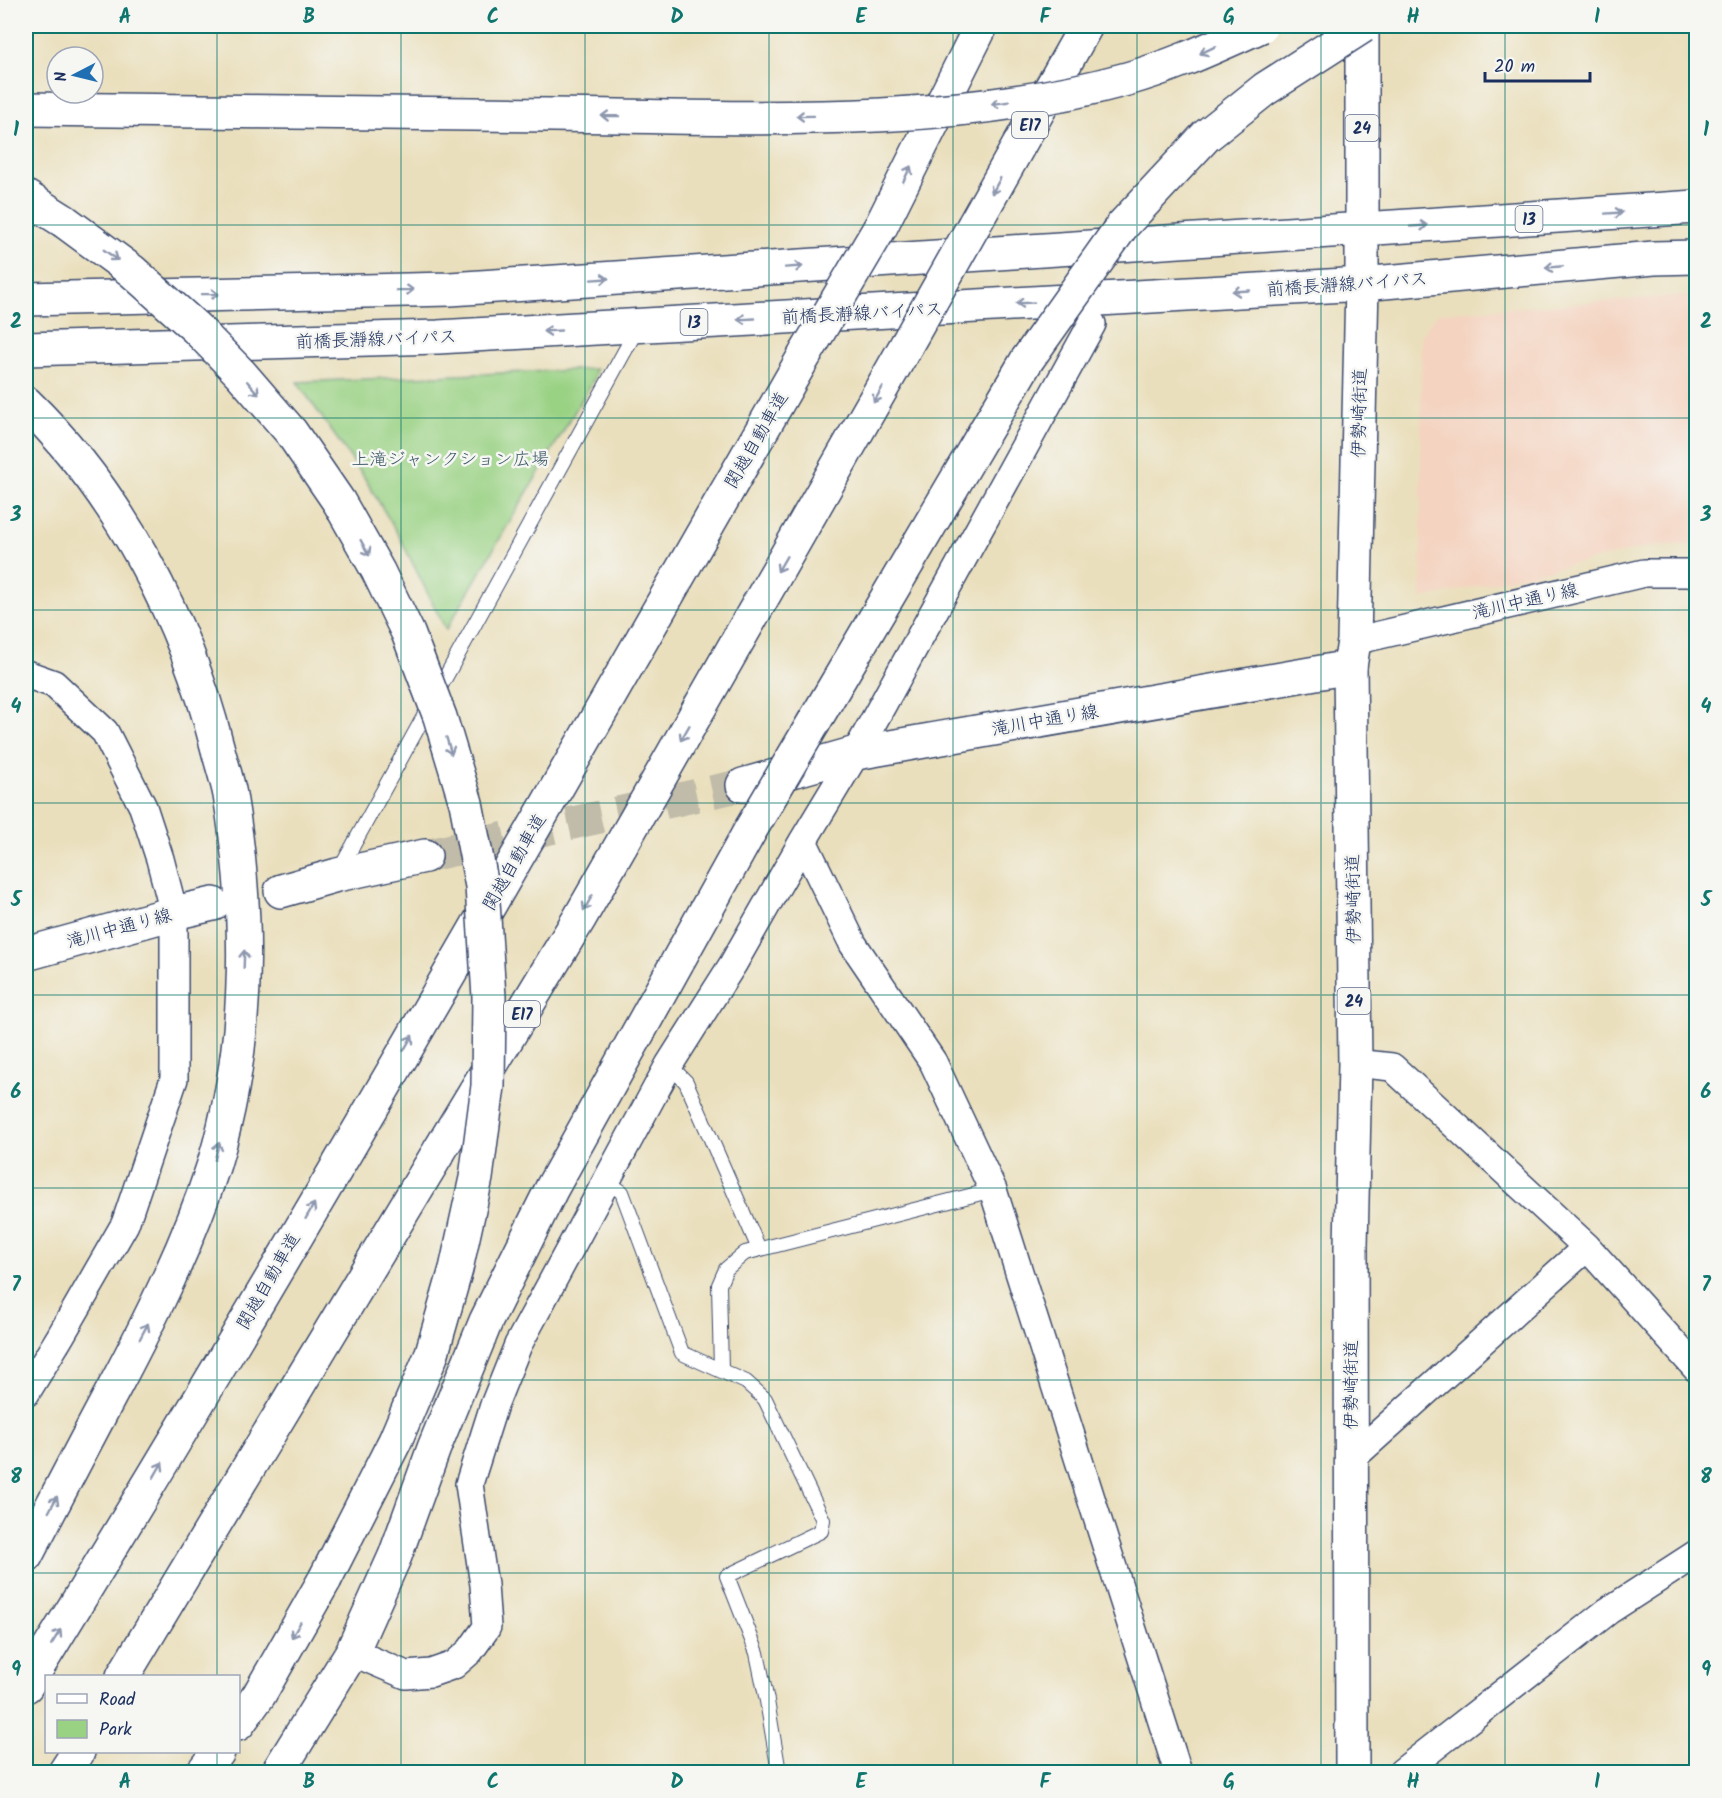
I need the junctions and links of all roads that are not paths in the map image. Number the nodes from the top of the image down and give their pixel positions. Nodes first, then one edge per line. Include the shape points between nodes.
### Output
1 (981, 26) edge
2 (1086, 26) edge
3 (1262, 26) edge
4 (1362, 26) edge
5 (26, 110) edge
6 (26, 197) edge
7 (1696, 207) edge
8 (1361, 230) junction
9 (1696, 257) edge
10 (1362, 284) junction
11 (26, 298) edge
12 (1092, 324) dead end
13 (639, 326) junction
14 (26, 349) edge
15 (28, 405) edge
16 (1696, 573) edge
17 (1352, 654) junction
18 (26, 674) edge
19 (855, 753) junction
20 (743, 785) tunnel mouth
21 (803, 841) junction
22 (424, 856) tunnel mouth
23 (337, 875) junction
24 (281, 891) dead end
25 (213, 904) dead end
26 (174, 913) junction
27 (26, 954) edge
28 (1355, 1063) junction
29 (669, 1065) junction
30 (606, 1181) junction
31 (993, 1190) junction
32 (1587, 1247) junction
33 (759, 1249) junction
34 (1696, 1368) edge
35 (721, 1370) junction
36 (26, 1387) edge
37 (1351, 1459) junction
38 (1696, 1554) edge
39 (26, 1556) edge
40 (352, 1652) junction
41 (124, 1675) edge
42 (26, 1686) edge
43 (240, 1721) edge
44 (77, 1753) edge
45 (217, 1753) edge
46 (65, 1773) edge
47 (203, 1773) edge
48 (278, 1773) edge
49 (779, 1773) edge
50 (1178, 1773) edge
51 (1352, 1773) edge
52 (1402, 1773) edge

42 -> 1 main road, 関越自動車道, bridge via 143,1495 501,886 881,226
2 -> 41 main road, E17, bridge via 579,919
3 -> 5 main road, bridge via 1199,54 1129,78 995,104 894,114 731,117
4 - 8 main road, 伊勢崎街道 / 24
4 - 40 main road, bridge via 1265,89 1206,136 1122,226 1027,360 751,829 552,1188 486,1321 395,1556
6 -> 43 main road, bridge via 132,271 211,344 291,432 339,502 408,633 440,717 466,803 480,876 489,997 488,1075 476,1178 456,1269 431,1356 395,1441 325,1579
8 -> 7 main road, 13
8 - 10 main road, 伊勢崎街道 / 24
11 -> 8 main road, 13 via 450,289
9 -> 10 main road, 前橋長瀞線バイパス / 13
10 -> 13 main road, 前橋長瀞線バイパス / 13
10 - 17 main road, 伊勢崎街道 / 24
12 - 19 street
13 -> 14 main road, 前橋長瀞線バイパス / 13 via 438,337
13 - 23 lane
39 -> 15 main road via 152,1317 192,1228 232,1094 242,1019 244,949 229,793 209,714 184,646 151,573 115,512 72,454
16 - 17 street, 滝川中通り線 via 1644,573
17 - 19 main road, 滝川中通り線
17 - 28 main road, 伊勢崎街道 / 24
18 - 26 street via 54,684 105,732 143,807
19 - 20 main road, 滝川中通り線
19 - 21 street
21 - 29 street via 733,964
21 - 31 street via 853,944 933,1062
22 - 23 main road
23 - 24 main road
25 - 26 main road, 滝川中通り線
26 - 27 main road, 滝川中通り線
26 - 36 street via 174,1079 125,1224
28 - 32 street via 1392,1067
28 - 37 main road, 伊勢崎街道 / 24
29 - 30 street
29 - 33 lane via 686,1082
30 - 35 lane via 622,1192 682,1353
30 - 40 street via 518,1345 469,1484 487,1628 454,1665 431,1673 406,1674
31 - 33 lane
31 - 50 street
32 - 34 street
32 - 37 street
33 - 35 lane via 745,1253 726,1269 719,1285
35 - 49 lane via 746,1382 765,1399 823,1520 821,1531 727,1576 757,1653
37 - 51 main road, 伊勢崎街道 / 24
38 - 52 street via 1608,1611
40 - 48 main road
44 - 46 main road
45 - 47 main road

